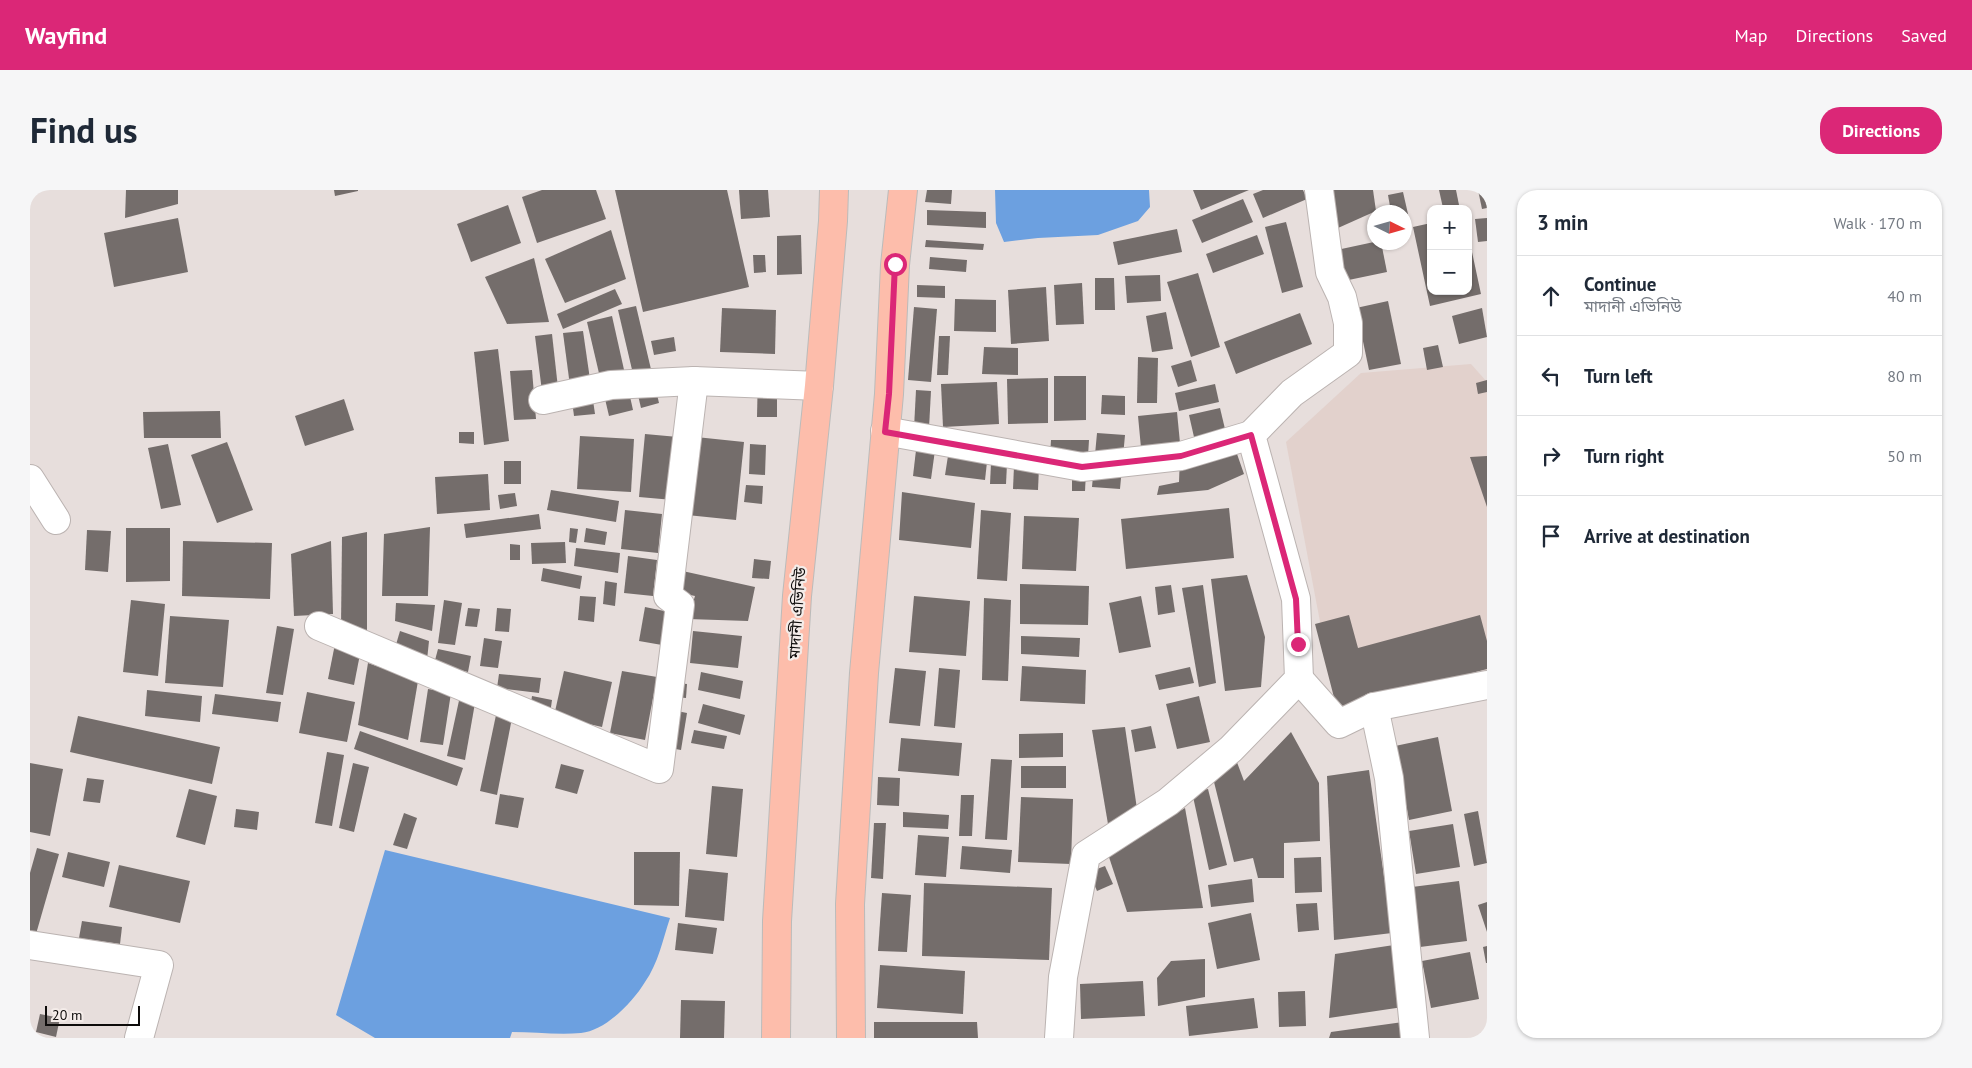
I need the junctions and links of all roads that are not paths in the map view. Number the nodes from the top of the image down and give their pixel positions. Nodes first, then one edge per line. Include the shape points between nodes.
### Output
1 (834, 190) edge
2 (903, 190) edge
3 (1318, 190) edge
4 (694, 381) junction
5 (820, 386) junction
6 (543, 400) dead end
7 (885, 432) junction
8 (1251, 435) junction
9 (30, 480) edge
10 (56, 520) dead end
11 (319, 626) dead end
12 (1299, 679) junction
13 (1487, 685) edge
14 (1374, 707) junction
15 (30, 945) edge
16 (139, 1038) edge
17 (776, 1038) edge
18 (850, 1038) edge
19 (1058, 1038) edge
20 (1415, 1038) edge

1 - 5 main road, মাদানী এভিনিউ
2 - 7 main road
3 - 8 street via 1330,272 1342,297 1348,323 1348,353 1292,393
4 - 5 street
4 - 6 street via 611,385
4 - 11 street via 668,596 680,605 659,769
5 - 17 main road, মাদানী এভিনিউ via 797,596 777,921
7 - 8 street via 1082,467 1181,456
7 - 18 main road via 864,673 850,904
8 - 12 street via 1296,599
9 - 10 street
12 - 14 street via 1339,724
12 - 19 street via 1231,749 1168,802 1086,855 1063,977
13 - 14 street
14 - 20 street via 1390,778
15 - 16 street via 159,965

